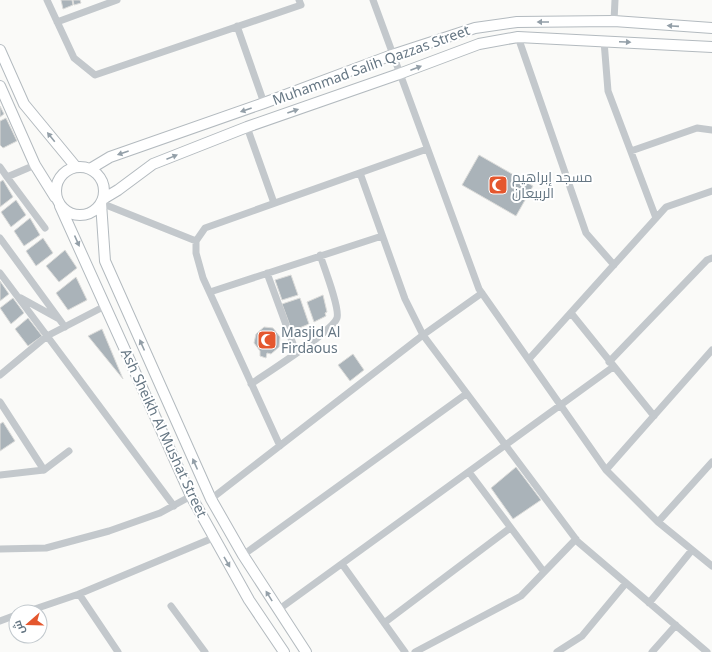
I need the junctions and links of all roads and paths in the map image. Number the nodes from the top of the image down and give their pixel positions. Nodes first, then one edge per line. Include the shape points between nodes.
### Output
1 (47, 0) edge
2 (117, 0) edge
3 (299, 0) edge
4 (373, 0) edge
5 (615, 0) edge
6 (614, 21) junction
7 (57, 22) junction
8 (238, 26) junction
9 (712, 28) edge
10 (518, 37) junction
11 (604, 41) junction
12 (712, 47) edge
13 (0, 50) edge
14 (392, 55) junction
15 (399, 74) junction
16 (0, 86) edge
17 (264, 103) junction
18 (247, 127) junction
19 (712, 130) edge
20 (427, 150) junction
21 (631, 151) junction
22 (35, 165) junction
23 (0, 167) edge
24 (76, 167) junction
25 (90, 169) junction
26 (360, 173) junction
27 (7, 177) junction
28 (712, 191) edge
29 (102, 201) junction
30 (58, 202) junction
31 (274, 203) junction
32 (656, 218) junction
33 (45, 228) dead end
34 (382, 236) junction
35 (0, 238) edge
36 (196, 241) junction
37 (320, 255) junction
38 (712, 258) edge
39 (614, 265) junction
40 (0, 273) edge
41 (267, 273) junction
42 (210, 292) junction
43 (482, 293) junction
44 (17, 296) junction
45 (105, 306) junction
46 (571, 313) junction
47 (61, 320) junction
48 (65, 326) junction
49 (422, 335) junction
50 (47, 336) junction
51 (712, 350) edge
52 (296, 352) junction
53 (529, 359) junction
54 (611, 365) junction
55 (0, 375) edge
56 (251, 384) junction
57 (466, 394) junction
58 (0, 402) edge
59 (561, 404) junction
60 (654, 416) junction
61 (504, 445) junction
62 (280, 446) junction
63 (69, 451) dead end
64 (712, 462) edge
65 (44, 470) junction
66 (606, 470) junction
67 (469, 472) junction
68 (0, 476) edge
69 (191, 496) junction
70 (211, 499) junction
71 (174, 506) junction
72 (658, 522) junction
73 (510, 528) junction
74 (213, 538) junction
75 (576, 539) junction
76 (0, 549) edge
77 (692, 550) junction
78 (243, 554) junction
79 (711, 562) edge
80 (342, 564) junction
81 (544, 572) junction
82 (626, 583) junction
83 (79, 594) junction
84 (649, 603) junction
85 (48, 605) edge
86 (171, 606) dead end
87 (278, 610) junction
88 (384, 623) junction
89 (676, 625) junction
90 (118, 652) edge
91 (205, 652) edge
92 (284, 652) edge
93 (306, 652) edge
94 (405, 652) edge
95 (415, 652) edge
96 (557, 652) edge
97 (652, 652) edge
98 (707, 652) edge

1 - 7 street
2 - 7 street
3 - 8 street via 301,5
4 - 14 street
5 - 6 street
9 -> 6 street, Muhammad Salih Qazzas Street
6 -> 14 street, Muhammad Salih Qazzas Street via 516,22 475,28
7 - 8 street via 74,58 94,75
8 - 17 street
10 - 11 street, Muhammad Salih Qazzas Street
15 -> 10 street, Muhammad Salih Qazzas Street via 479,44
10 - 39 street via 586,233
11 -> 12 street, Muhammad Salih Qazzas Street
11 - 21 street via 608,91
24 -> 13 street via 24,104
14 - 15 street
14 - 17 street, Muhammad Salih Qazzas Street
18 -> 15 street, Muhammad Salih Qazzas Street
15 - 20 street
16 - 22 street, Ash Sheikh Al Mushat Street
17 -> 25 street, Muhammad Salih Qazzas Street via 110,157
29 -> 18 street, Muhammad Salih Qazzas Street via 154,164
18 - 31 street
19 - 21 street via 697,128
20 - 26 street
20 - 43 street
21 - 32 street
22 - 27 street
22 - 30 street, Ash Sheikh Al Mushat Street
23 - 27 street
24 - 25 street
24 - 30 street via 63,173 59,178 55,192
25 - 29 street via 100,178 103,185
26 - 31 street
26 - 34 street
27 - 33 street
28 - 32 street via 666,207
29 - 30 street via 89,214 81,215 73,215
29 - 36 street
70 -> 29 street, Ash Sheikh Al Mushat Street via 105,261
30 -> 45 street, Ash Sheikh Al Mushat Street
31 - 36 street via 205,228
32 - 39 street
34 - 37 street
34 - 49 street via 405,299
35 - 47 street
36 - 42 street via 196,253
37 - 41 street
37 - 52 street via 337,308 337,318 324,332
38 - 54 street via 707,260
39 - 46 street
40 - 44 street
41 - 42 street
41 - 52 street
42 - 56 street
43 - 49 street
43 - 53 street
44 - 47 street
44 - 50 street
45 - 48 street
45 - 69 street, Ash Sheikh Al Mushat Street
46 - 53 street
46 - 54 street
47 - 48 street
48 - 50 street
49 - 57 street
49 - 62 street
50 - 55 street
50 - 71 street
51 - 60 street
52 - 56 street
53 - 59 street
54 - 59 street
54 - 60 street
56 - 62 street
57 - 61 street
57 - 78 street
58 - 65 street
59 - 61 street
59 - 66 street
60 - 66 street
61 - 67 street
61 - 75 street
62 - 70 street
63 - 65 street
64 - 72 street
65 - 68 street
66 - 72 street
67 - 73 street
67 - 80 street
69 - 71 street
69 - 74 street, Ash Sheikh Al Mushat Street
70 - 78 street, Ash Sheikh Al Mushat Street
71 - 76 street via 160,514 109,531 46,548
72 - 77 street
73 - 81 street
73 - 88 street
74 - 83 street
74 -> 92 street, Ash Sheikh Al Mushat Street via 249,600
75 - 81 street
75 - 82 street
77 - 79 street
77 - 84 street
87 -> 78 street, Ash Sheikh Al Mushat Street
80 - 87 street
80 - 88 street
81 - 95 street via 521,596
82 - 84 street
82 - 96 street via 582,636
83 - 85 street
83 - 90 street
84 - 89 street
86 - 91 street
87 - 93 street, Ash Sheikh Al Mushat Street
88 - 94 street
89 - 97 street
89 - 98 street

